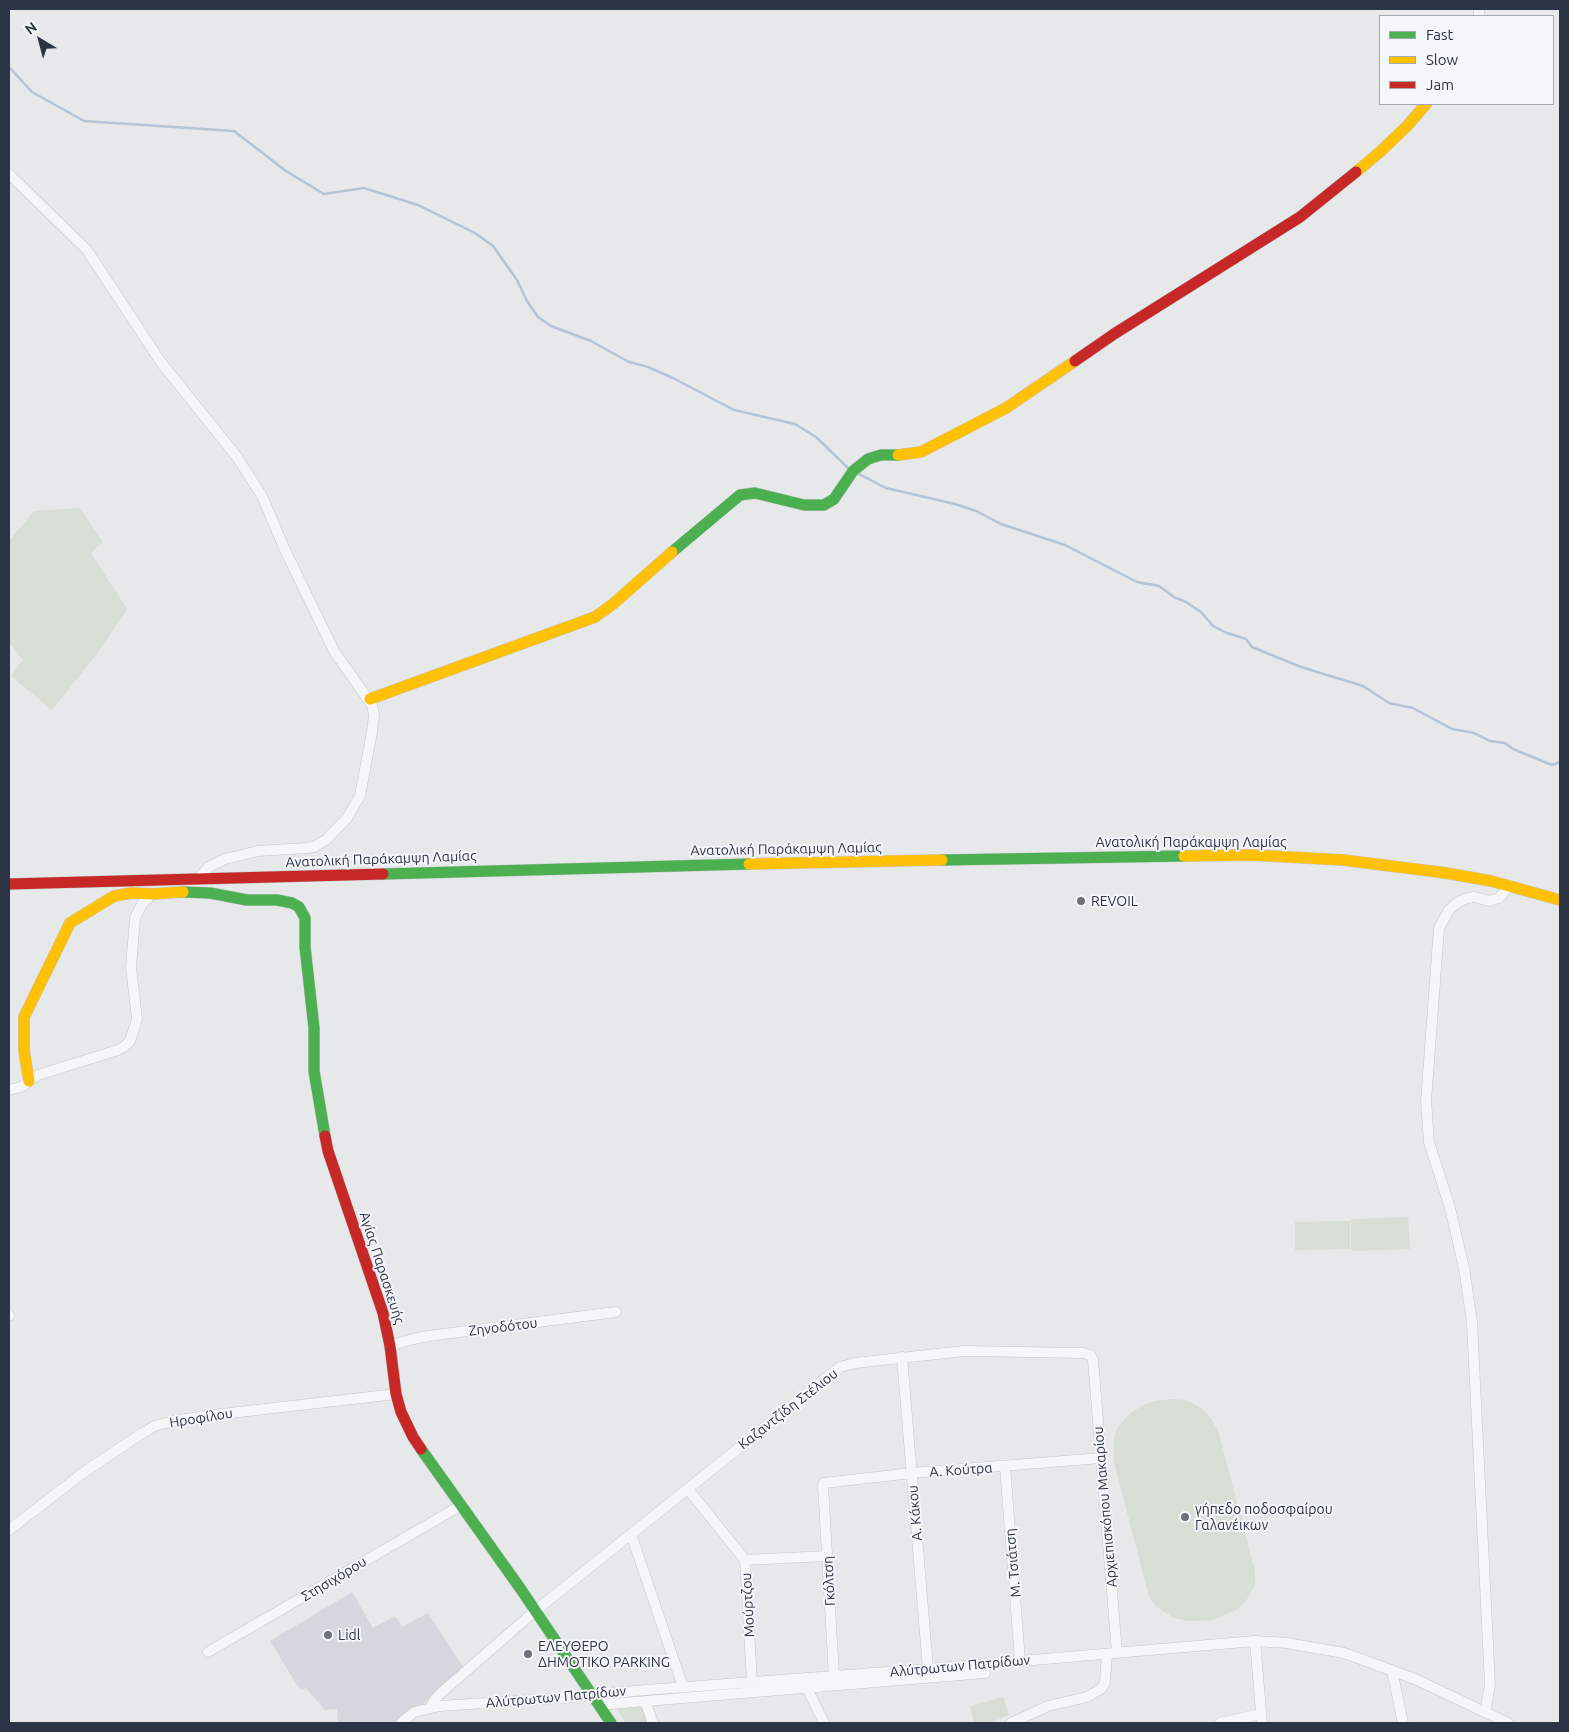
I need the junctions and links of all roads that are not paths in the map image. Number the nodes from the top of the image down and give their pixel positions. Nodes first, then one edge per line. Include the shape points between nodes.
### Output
1 (1425, 105) edge
2 (9, 174) edge
3 (370, 699) junction
4 (198, 879) junction
5 (155, 880) junction
6 (9, 884) edge
7 (1509, 886) junction
8 (154, 894) junction
9 (1560, 900) edge
10 (29, 1081) junction
11 (9, 1090) edge
12 (616, 1312) dead end
13 (390, 1346) junction
14 (902, 1358) junction
15 (1093, 1360) joint
16 (396, 1394) junction
17 (1101, 1458) junction
18 (1005, 1466) junction
19 (912, 1474) junction
20 (823, 1485) joint
21 (688, 1489) junction
22 (460, 1506) junction
23 (9, 1530) edge
24 (631, 1534) junction
25 (827, 1556) junction
26 (746, 1560) junction
27 (535, 1611) junction
28 (1255, 1641) junction
29 (208, 1652) dead end
30 (1112, 1654) junction
31 (1020, 1661) junction
32 (928, 1669) junction
33 (1392, 1670) junction
34 (985, 1673) dead end
35 (834, 1676) junction
36 (752, 1682) junction
37 (683, 1687) junction
38 (807, 1688) junction
39 (591, 1694) junction
40 (645, 1701) junction
41 (598, 1705) junction
42 (431, 1707) junction
43 (1485, 1712) junction
44 (1261, 1719) edge
45 (401, 1723) edge
46 (611, 1723) edge
47 (652, 1723) edge
48 (824, 1723) edge
49 (1011, 1723) edge
50 (1220, 1723) edge
51 (1403, 1723) edge
52 (1508, 1723) edge

1 - 3 street via 1381,150 1300,217 1114,334 1006,408 921,452 868,459 853,471 834,499 824,505 804,505 755,493 740,495 595,617
2 - 3 street via 91,254 160,361 245,468 262,496 334,651
3 - 4 street via 374,714 362,789 356,804 334,833 314,847 258,851 225,859 209,867
4 - 5 street, Ανατολική Παράκαμψη Λαμίας
4 - 7 street, Ανατολική Παράκαμψη Λαμίας via 1252,854 1389,865
5 - 6 street, Ανατολική Παράκαμψη Λαμίας
5 - 8 street
7 - 9 street, Ανατολική Παράκαμψη Λαμίας
7 - 43 street via 1499,898 1489,901 1475,897 1457,903 1439,928 1426,1101 1428,1142 1450,1208 1472,1322 1490,1685
8 - 10 street via 132,892 114,896 68,927 24,1017 24,1051
8 - 10 street via 142,904 134,918 131,967 137,1019 130,1041 118,1050 38,1074
8 - 13 street, Αγίας Παρασκευής via 198,892 247,900 278,900 300,907 305,918 305,954 314,1019 315,1076 323,1130 373,1282
10 - 11 street
12 - 13 street, Ζηνοδότου via 428,1336
13 - 16 street, Αγίας Παρασκευής
14 - 15 street, Καζαντζίδη Στέλιου via 982,1350 1084,1352
14 - 19 street, Α. Κάκου
14 - 21 street, Καζαντζίδη Στέλιου via 840,1367
15 - 17 street, Αρχιεπισκόπου Μακαρίου
16 - 22 street, Αγίας Παρασκευής via 413,1437
16 - 23 street, Ηροφίλου via 213,1415 155,1426 83,1473
17 - 18 street, Α. Κούτρα
17 - 30 street, Αρχιεπισκόπου Μακαρίου
18 - 19 street, Α. Κούτρα
18 - 31 street, Μ. Τσιάτση
19 - 20 street, Α. Κούτρα via 829,1481
19 - 32 street, Α. Κάκου
20 - 25 street, Γκόλτση
21 - 24 street, Καζαντζίδη Στέλιου
21 - 26 street, Μούρτζου
22 - 27 street, Αγίας Παρασκευής
22 - 29 street, Στησιχόρου
24 - 27 street, Καζαντζίδη Στέλιου
24 - 37 street
25 - 26 street
25 - 35 street, Γκόλτση
26 - 36 street, Μούρτζου
27 - 39 street, Αγίας Παρασκευής
27 - 42 street, Καζαντζίδη Στέλιου via 437,1696
28 - 30 street, Αλύτρωτων Πατρίδων
28 - 33 street, Αλύτρωτων Πατρίδων via 1335,1650
28 - 44 street
30 - 31 street, Αλύτρωτων Πατρίδων
30 - 49 street, Αρχιεπισκόπου Μακαρίου via 1102,1689 1087,1697 1048,1706
31 - 32 street, Αλύτρωτων Πατρίδων
32 - 35 street, Αλύτρωτων Πατρίδων
33 - 43 street, Αλύτρωτων Πατρίδων
33 - 51 street
34 - 38 street
35 - 36 street, Αλύτρωτων Πατρίδων
36 - 37 street, Αλύτρωτων Πατρίδων
37 - 39 street, Αλύτρωτων Πατρίδων
38 - 40 street
38 - 48 street
39 - 41 street, Αγίας Παρασκευής
39 - 42 street, Αλύτρωτων Πατρίδων
40 - 41 street
40 - 47 street
41 - 46 street, Αγίας Παρασκευής
42 - 45 street, Αλύτρωτων Πατρίδων via 414,1712
43 - 52 street, Αλύτρωτων Πατρίδων
44 - 50 street

